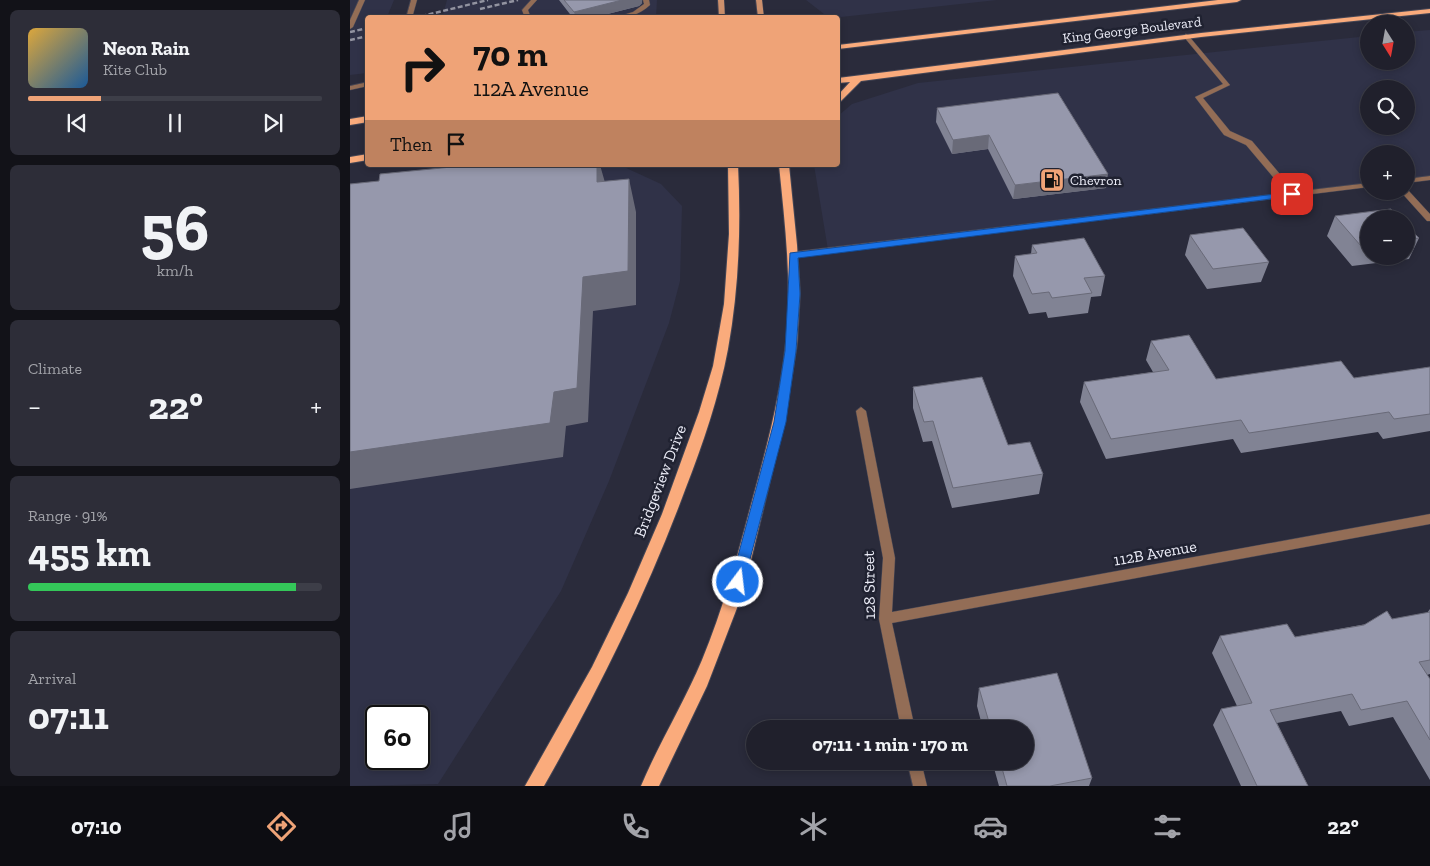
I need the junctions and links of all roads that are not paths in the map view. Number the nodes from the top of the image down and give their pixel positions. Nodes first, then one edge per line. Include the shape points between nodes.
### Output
1 (362, 0) edge
2 (414, 0) edge
3 (534, 0) edge
4 (646, 0) edge
5 (721, 0) edge
6 (759, 0) edge
7 (1237, 0) edge
8 (1430, 11) edge
9 (410, 15) edge
10 (527, 15) edge
11 (627, 15) edge
12 (722, 15) edge
13 (762, 15) edge
14 (350, 27) edge
15 (1186, 36) junction
16 (840, 47) edge
17 (858, 79) junction
18 (840, 81) edge
19 (365, 85) edge
20 (350, 88) edge
21 (840, 97) edge
22 (365, 120) edge
23 (350, 122) edge
24 (365, 158) edge
25 (350, 160) edge
26 (733, 167) edge
27 (784, 167) edge
28 (1430, 178) edge
29 (1415, 180) edge
30 (1360, 186) edge
31 (1292, 194) junction
32 (1412, 200) edge
33 (1430, 219) edge
34 (793, 255) junction
35 (861, 411) dead end
36 (1430, 519) edge
37 (885, 619) junction
38 (906, 720) edge
39 (916, 770) edge
40 (534, 786) edge
41 (650, 786) edge
42 (920, 786) edge

1 - 14 street
2 - 9 street
3 - 10 street via 525,10
4 - 11 street via 647,5
5 - 12 main road
6 - 13 main road
7 - 16 main road, King George Boulevard
8 - 15 main road, King George Boulevard
15 - 17 main road, King George Boulevard
15 - 31 street via 1227,85 1199,97 1226,133 1248,143
17 - 18 main road, King George Boulevard
17 - 21 main road
19 - 20 street
22 - 23 main road
24 - 25 main road
26 - 40 main road, Bridgeview Drive via 734,259 722,350 704,418 671,511 632,599 581,706
27 - 34 main road
28 - 29 street
30 - 31 street
31 - 34 street
32 - 33 street
34 - 41 main road via 790,351 780,422 738,582 679,731
35 - 37 street, 128 Street via 889,558
36 - 37 street, 112B Avenue
37 - 38 street, 128 Street
39 - 42 street

